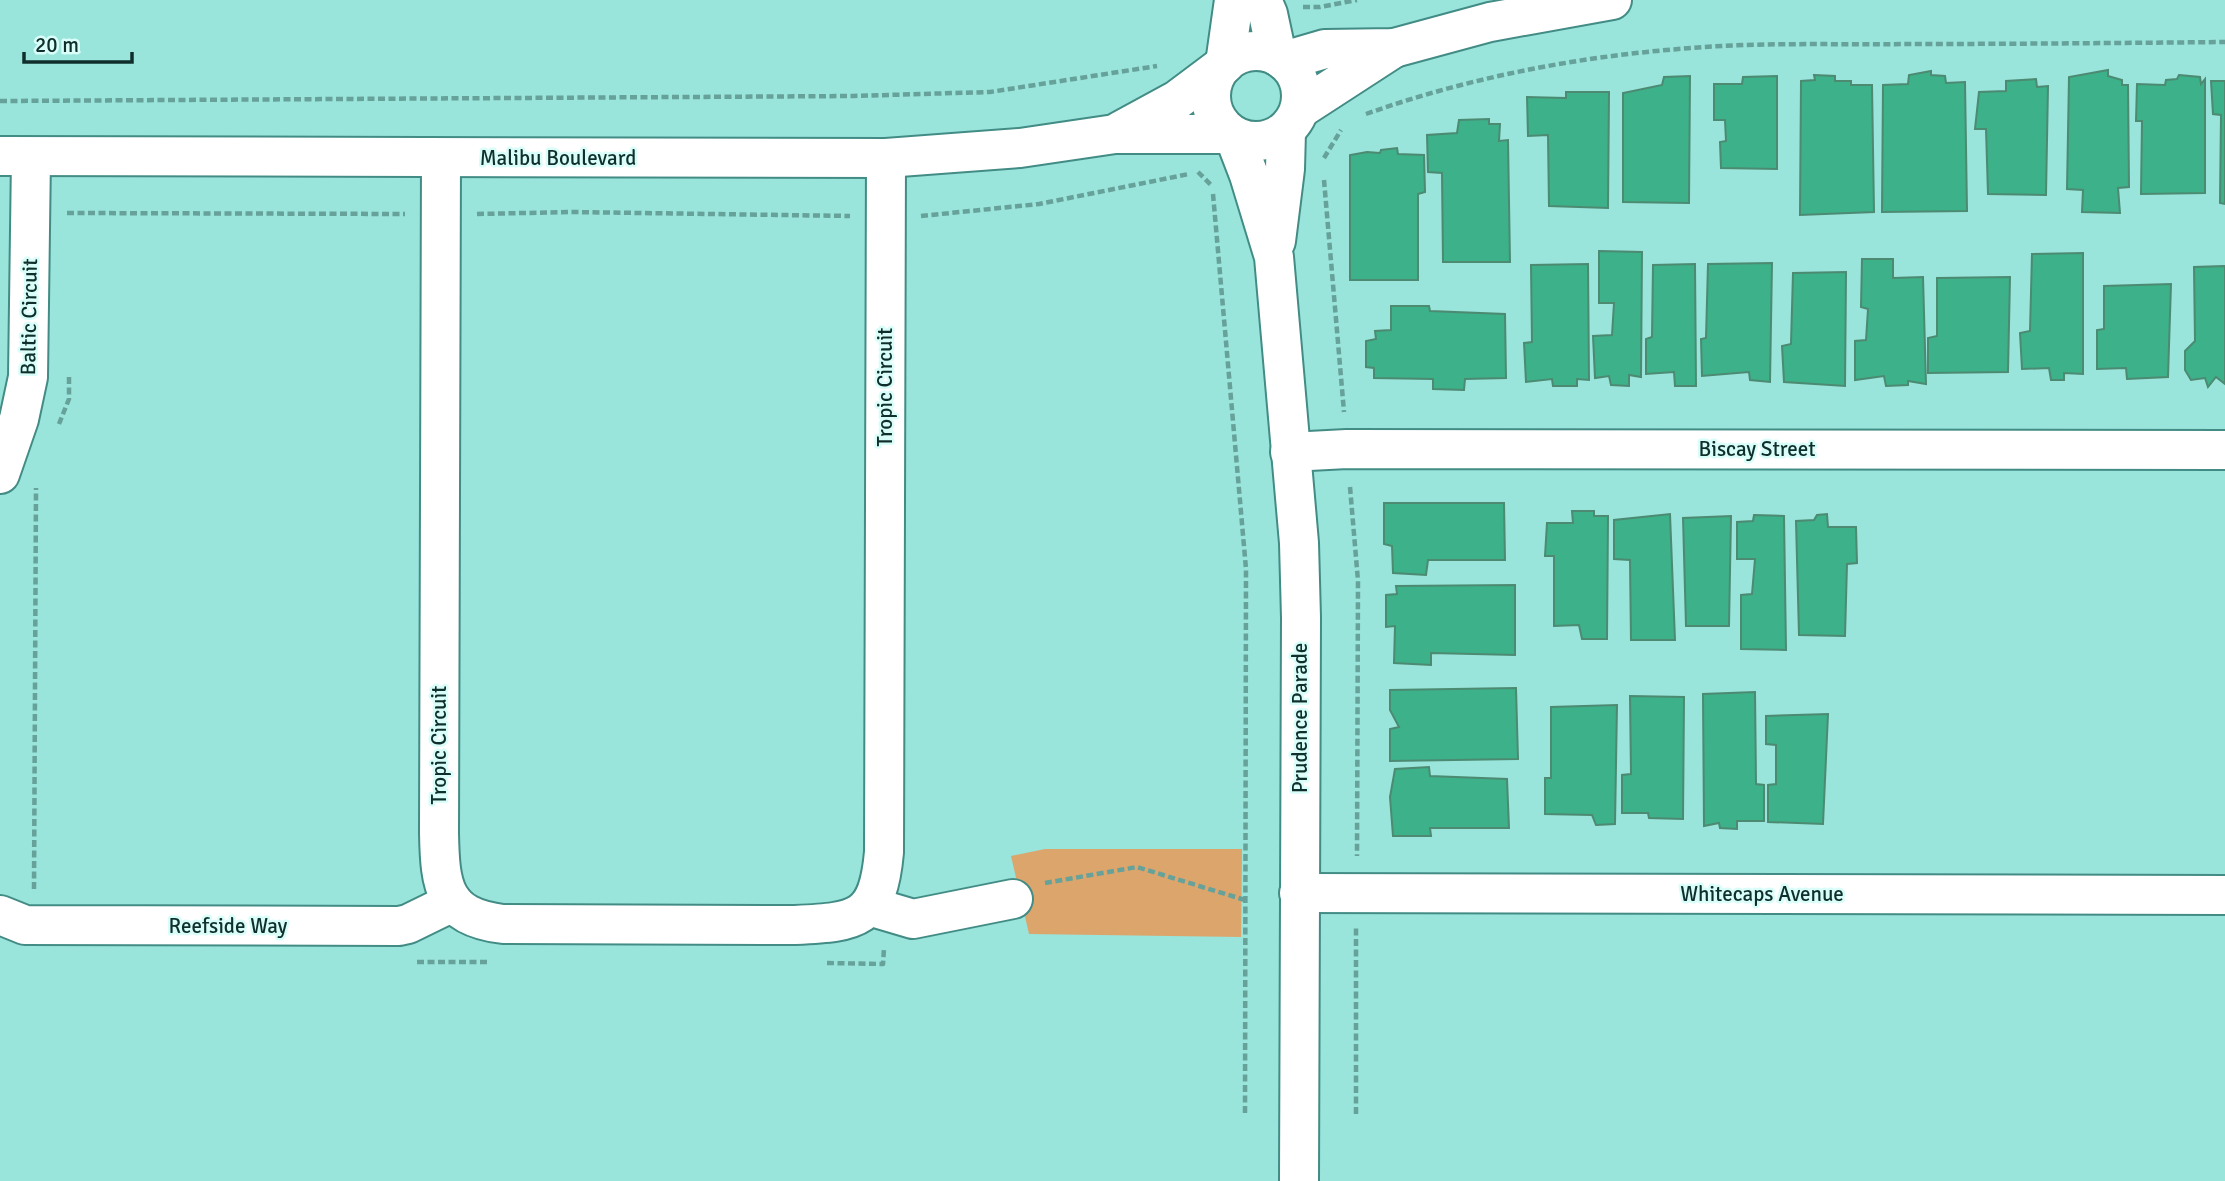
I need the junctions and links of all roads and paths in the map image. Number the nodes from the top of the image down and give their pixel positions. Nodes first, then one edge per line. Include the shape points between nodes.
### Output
1 (1357, 0) edge
2 (1612, 0) edge
3 (1254, 5) edge
4 (2225, 42) edge
5 (1394, 48) junction
6 (1281, 58) junction
7 (1166, 65) dead end
8 (1223, 66) junction
9 (0, 101) edge
10 (1360, 116) dead end
11 (1293, 120) junction
12 (1344, 125) dead end
13 (1115, 134) junction
14 (1232, 135) junction
15 (16, 157) edge
16 (441, 158) junction
17 (886, 158) junction
18 (1322, 164) dead end
19 (1324, 178) dead end
20 (70, 213) dead end
21 (480, 214) dead end
22 (925, 215) dead end
23 (70, 227) dead end
24 (479, 228) dead end
25 (925, 229) dead end
26 (1273, 257) junction
27 (69, 373) dead end
28 (55, 436) dead end
29 (1347, 449) junction
30 (2225, 450) edge
31 (1290, 452) junction
32 (0, 474) edge
33 (36, 486) dead end
34 (1357, 892) junction
35 (1299, 893) junction
36 (2225, 895) edge
37 (1013, 899) joint
38 (1245, 900) dead end
39 (453, 902) junction
40 (869, 906) junction
41 (913, 919) junction
42 (13, 920) edge
43 (415, 962) dead end
44 (498, 962) dead end
45 (814, 963) dead end
46 (1356, 1114) dead end
47 (1299, 1181) edge

1 - 3 path via 1320,7
2 - 5 street via 1490,22
3 - 6 street
3 - 8 street
4 - 10 path via 1692,48 1601,57 1521,72
5 - 6 street via 1325,49
5 - 11 street
6 - 8 street via 1250,51
6 - 11 street via 1299,82 1301,96
7 - 9 path via 990,92 867,96
8 - 13 street, Malibu Boulevard via 1177,100
8 - 14 street via 1214,80 1212,103 1220,123
11 - 14 street via 1274,138 1247,141
11 - 26 street, Prudence Parade
12 - 18 path
13 - 14 street, Malibu Boulevard
13 - 17 street, Malibu Boulevard via 1020,148
14 - 26 street, Prudence Parade
15 - 16 street, Malibu Boulevard
15 - 32 street, Baltic Circuit via 28,377
16 - 17 street, Malibu Boulevard
16 - 39 street, Tropic Circuit via 439,833 441,877
17 - 40 street, Tropic Circuit via 884,852 882,878
19 - 29 path
20 - 23 path
21 - 24 path
22 - 25 path
26 - 31 street, Prudence Parade
27 - 28 path via 68,399
29 - 30 street, Biscay Street
29 - 31 street, Biscay Street
29 - 34 path via 1358,581
31 - 35 street, Prudence Parade via 1301,595
33 - 42 path via 34,891 32,910
34 - 35 street, Whitecaps Avenue
34 - 36 street, Whitecaps Avenue
34 - 46 path
35 - 47 street, Prudence Parade
37 - 38 path via 1017,891 1042,884 1137,867
37 - 41 street
39 - 40 street via 471,918 517,924 795,925 849,920
39 - 42 street, Reefside Way via 399,926
40 - 41 street
41 - 45 path via 904,935 885,946 883,964
43 - 44 path

